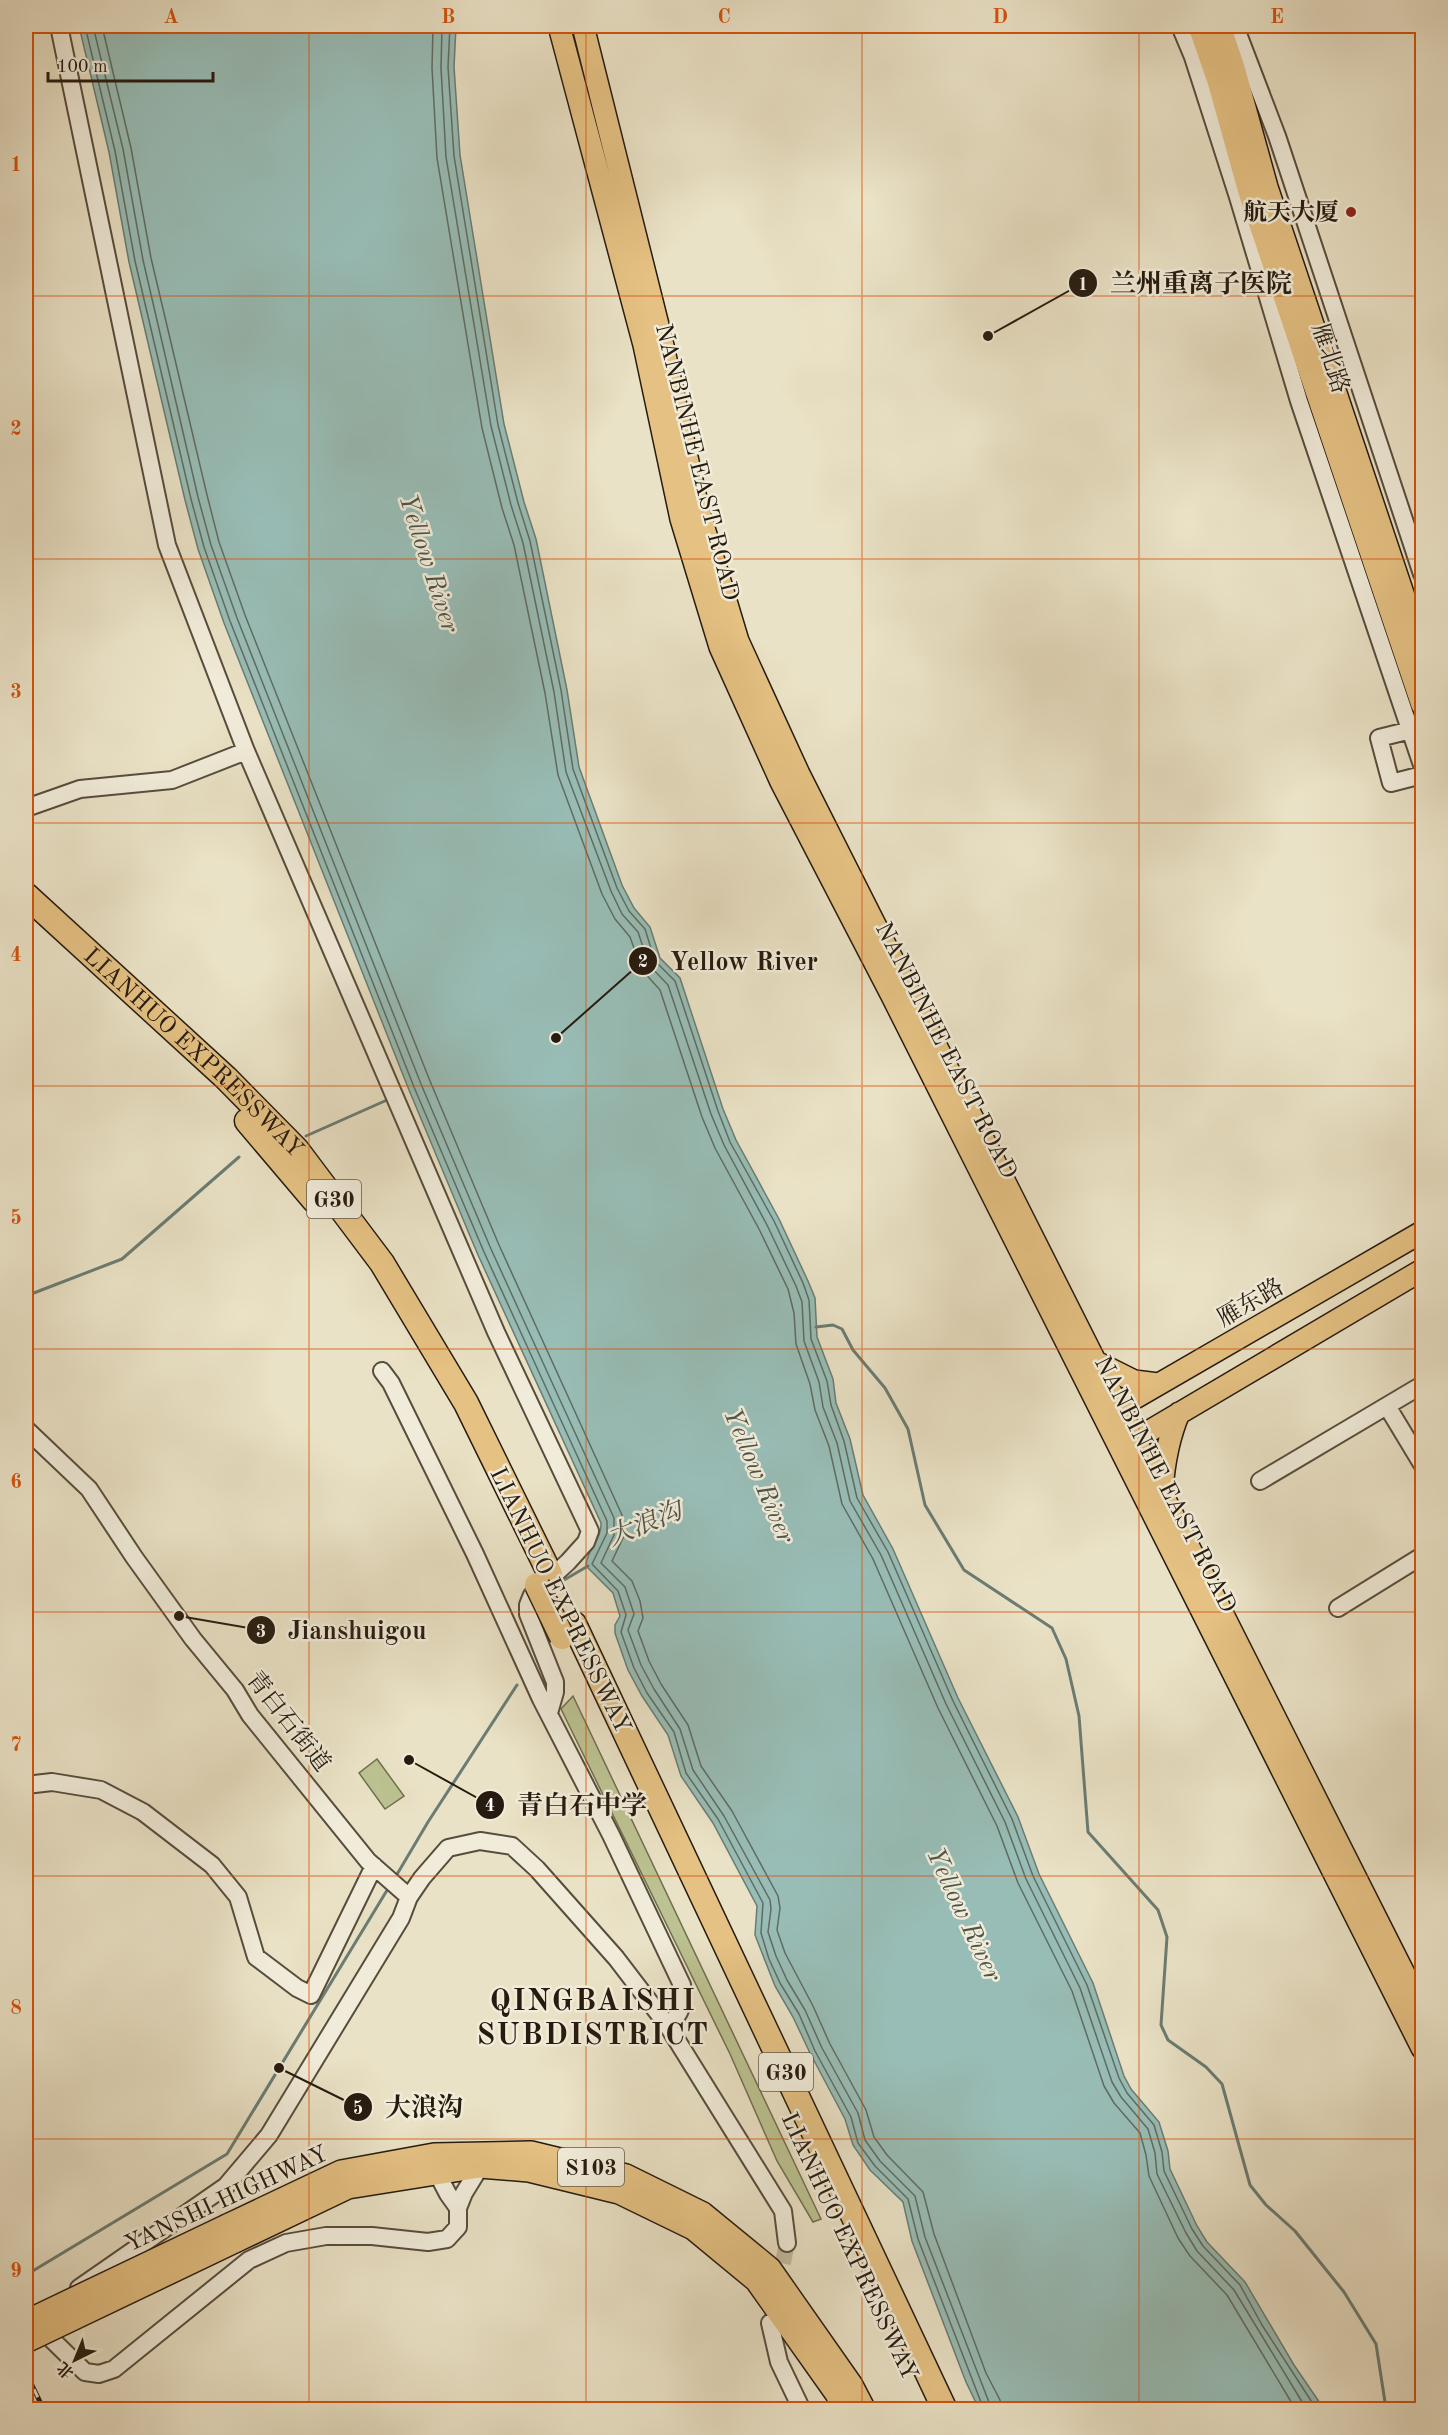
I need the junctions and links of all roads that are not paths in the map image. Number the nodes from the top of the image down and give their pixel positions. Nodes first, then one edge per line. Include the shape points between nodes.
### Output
1 (59, 26) edge
2 (559, 26) edge
3 (583, 26) edge
4 (1180, 26) edge
5 (1199, 26) edge
6 (1220, 26) edge
7 (1236, 26) edge
8 (1422, 574) edge
9 (1422, 650) edge
10 (1422, 705) edge
11 (1411, 730) junction
12 (246, 751) junction
13 (1422, 765) edge
14 (1422, 775) edge
15 (26, 808) edge
16 (26, 895) edge
17 (26, 915) edge
18 (901, 993) junction
19 (1422, 1232) edge
20 (1422, 1270) edge
21 (1096, 1362) junction
22 (382, 1371) dead end
23 (1158, 1384) junction
24 (1422, 1385) edge
25 (1387, 1406) junction
26 (1112, 1412) junction
27 (1179, 1413) junction
28 (26, 1429) edge
29 (1128, 1443) junction
30 (1422, 1464) edge
31 (1260, 1481) dead end
32 (1162, 1491) junction
33 (1422, 1556) edge
34 (544, 1580) junction
35 (1338, 1608) dead end
36 (568, 1630) junction
37 (545, 1706) junction
38 (26, 1785) edge
39 (378, 1869) junction
40 (405, 1893) junction
41 (1422, 2009) edge
42 (668, 2026) junction
43 (1422, 2048) edge
44 (480, 2167) junction
45 (437, 2173) junction
46 (459, 2208) junction
47 (232, 2233) junction
48 (787, 2243) tunnel mouth
49 (28, 2323) edge
50 (770, 2323) dead end
51 (26, 2342) edge
52 (802, 2409) edge
53 (844, 2409) edge
54 (865, 2409) edge
55 (927, 2409) edge
56 (945, 2409) edge

1 - 12 street via 167,545
2 - 18 main road, NANBINHE EAST ROAD via 644,345 681,519 720,647 781,782
3 - 18 main road, NANBINHE EAST ROAD via 662,340 698,508 738,641
4 - 11 street via 1207,100 1299,401
5 - 10 main road, 雁北路 via 1249,192
6 - 9 main road, 雁北路 via 1267,187
7 - 8 street via 1277,136
11 - 13 street
11 - 14 street via 1379,738 1391,783
12 - 15 street via 172,780 80,789
12 - 37 street via 496,1332 590,1531 586,1542 532,1595 528,1605 555,1682 555,1692
16 - 34 highway, LIANHUO EXPRESSWAY / G30 via 226,1078 297,1150 382,1263 454,1383
17 - 34 highway, LIANHUO EXPRESSWAY / G30 via 239,1112 298,1179 393,1304
18 - 21 main road, NANBINHE EAST ROAD
18 - 26 main road, NANBINHE EAST ROAD
19 - 23 main road, 雁东路
20 - 27 main road
21 - 23 main road via 1134,1381
21 - 26 main road, NANBINHE EAST ROAD
22 - 37 street via 475,1554
23 - 26 main road, 雁东路
24 - 25 street
25 - 30 street
25 - 31 street
26 - 29 main road, NANBINHE EAST ROAD
27 - 29 main road
27 - 32 main road via 1169,1436
28 - 39 street, 青白石街道 via 89,1489 250,1715
29 - 32 main road, NANBINHE EAST ROAD
29 - 43 main road, NANBINHE EAST ROAD
32 - 41 main road, NANBINHE EAST ROAD
33 - 35 street
34 - 36 highway, LIANHUO EXPRESSWAY / G30, bridge
36 - 55 highway, LIANHUO EXPRESSWAY / G30
36 - 56 highway, LIANHUO EXPRESSWAY / G30
37 - 42 street via 682,1985 682,2008
38 - 39 street via 52,1782 101,1790 143,1812 212,1865 238,1897 256,1957 312,1995
39 - 40 street, 青白石街道
40 - 42 street, YANSHI HIGHWAY via 448,1848 480,1841 512,1846 616,1958
40 - 49 street, YANSHI HIGHWAY via 401,1918 269,2135 226,2186
42 - 48 street, YANSHI HIGHWAY via 783,2211
44 - 45 main road, YANSHI HIGHWAY / S103
44 - 46 street
44 - 53 main road, YANSHI HIGHWAY / S103 via 529,2171 620,2193 693,2229 756,2281
45 - 46 street
45 - 47 main road, YANSHI HIGHWAY / S103 via 348,2188
46 - 49 street via 458,2227 447,2239 428,2242 326,2235 286,2243 249,2260 114,2369 99,2374 85,2372
47 - 49 main road, YANSHI HIGHWAY / S103, bridge
47 - 51 main road, YANSHI HIGHWAY / S103, bridge
47 - 54 main road, YANSHI HIGHWAY / S103 via 341,2171 434,2154 531,2152 626,2175 703,2213 770,2268
50 - 52 street via 779,2362

